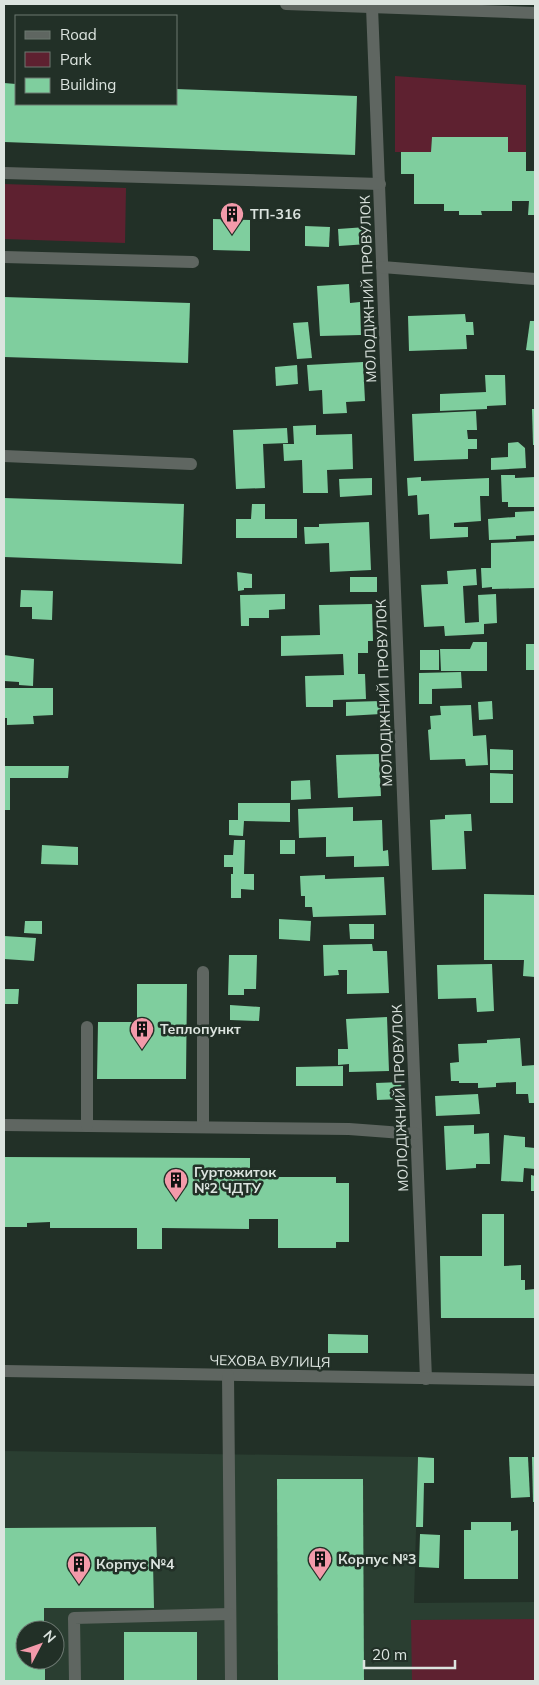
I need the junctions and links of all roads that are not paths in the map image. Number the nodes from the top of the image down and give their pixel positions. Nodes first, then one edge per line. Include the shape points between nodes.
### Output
1 (286, 4) edge
2 (372, 7) junction
3 (535, 13) edge
4 (4, 173) edge
5 (380, 184) junction
6 (4, 257) edge
7 (193, 262) dead end
8 (382, 267) junction
9 (535, 279) edge
10 (4, 456) edge
11 (191, 464) dead end
12 (203, 972) dead end
13 (88, 1027) dead end
14 (4, 1125) edge
15 (87, 1126) junction
16 (203, 1127) junction
17 (416, 1134) junction
18 (4, 1371) edge
19 (228, 1375) junction
20 (426, 1379) junction
21 (535, 1380) edge
22 (230, 1614) junction
23 (75, 1681) edge
24 (231, 1681) edge

1 - 2 street
2 - 3 street
2 - 5 street, МОЛОДІЖНИЙ ПРОВУЛОК
4 - 5 street
5 - 8 street, МОЛОДІЖНИЙ ПРОВУЛОК
6 - 7 street
8 - 9 street
8 - 17 street, МОЛОДІЖНИЙ ПРОВУЛОК
10 - 11 street
12 - 16 street
13 - 15 street
14 - 15 street
15 - 16 street
16 - 17 street via 350,1129
17 - 20 street, МОЛОДІЖНИЙ ПРОВУЛОК
18 - 19 street, ЧЕХОВА ВУЛИЦЯ
19 - 20 street, ЧЕХОВА ВУЛИЦЯ
19 - 22 street
20 - 21 street, ЧЕХОВА ВУЛИЦЯ
22 - 23 street via 74,1618
22 - 24 street

